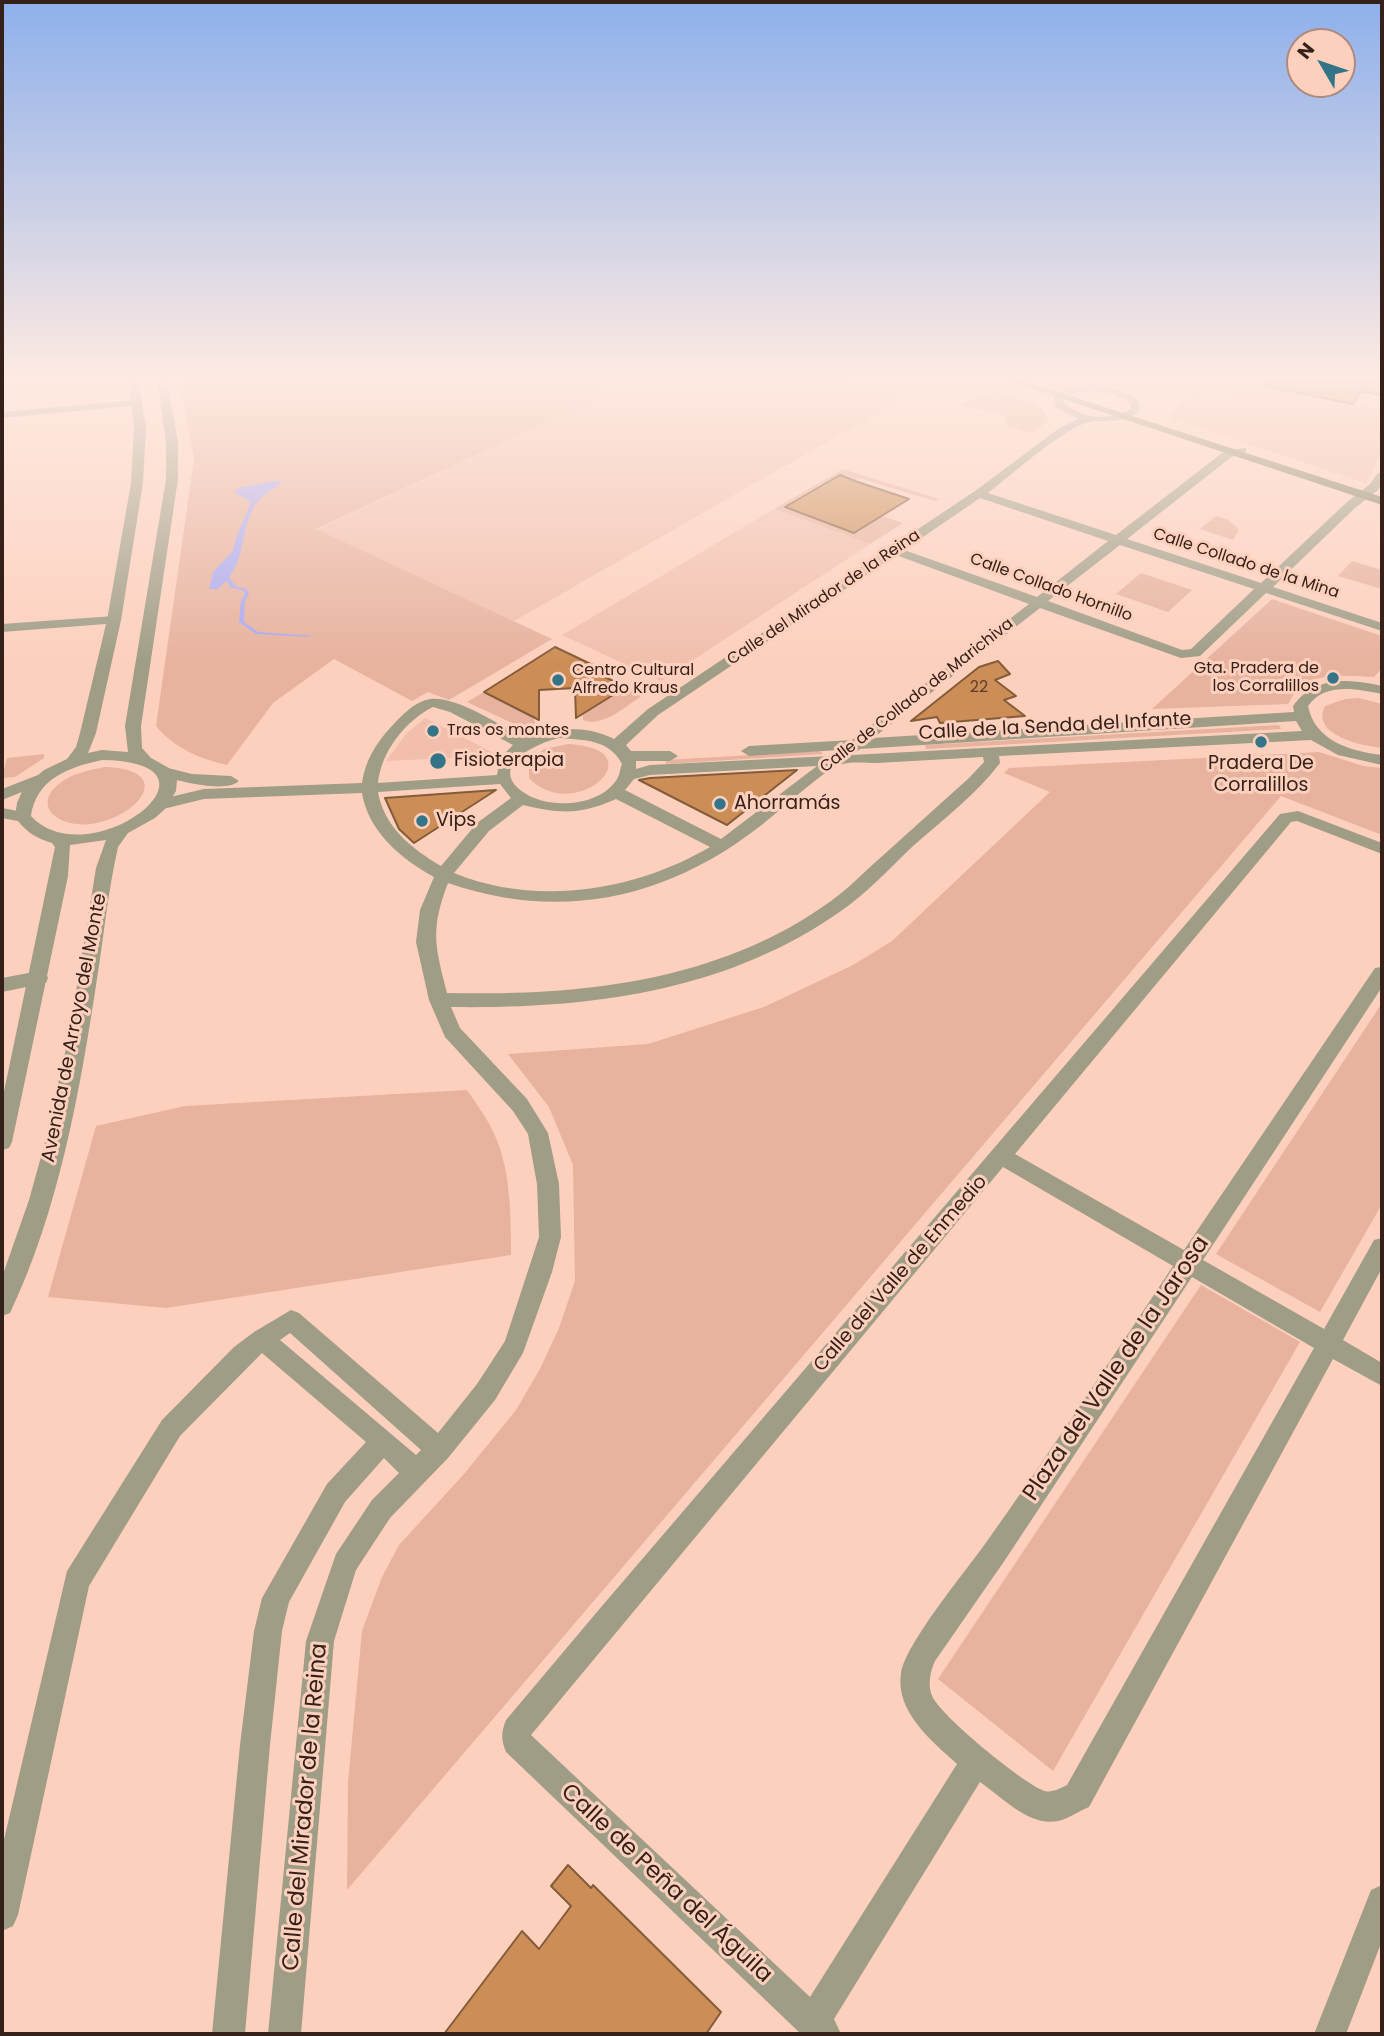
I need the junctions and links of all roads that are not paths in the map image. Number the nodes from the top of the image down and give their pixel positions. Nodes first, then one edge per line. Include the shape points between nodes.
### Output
1 (137, 474) edge
2 (172, 474) edge
3 (1005, 474) edge
4 (1205, 474) edge
5 (1309, 474) edge
6 (1382, 475) edge
7 (979, 494) junction
8 (1372, 494) edge
9 (1382, 501) edge
10 (1116, 540) junction
11 (896, 551) junction
12 (1263, 587) junction
13 (1038, 602) junction
14 (114, 620) junction
15 (1382, 627) edge
16 (2, 628) edge
17 (1382, 690) edge
18 (441, 703) joint
19 (653, 712) junction
20 (1300, 716) junction
21 (595, 735) junction
22 (1314, 735) junction
23 (524, 744) junction
24 (857, 744) junction
25 (622, 751) junction
26 (990, 751) junction
27 (143, 758) junction
28 (837, 759) junction
29 (1382, 760) edge
30 (73, 761) junction
31 (164, 772) junction
32 (504, 772) junction
33 (630, 775) junction
34 (38, 780) junction
35 (369, 781) junction
36 (617, 792) junction
37 (2, 795) edge
38 (521, 799) junction
39 (159, 805) junction
40 (2, 813) edge
41 (23, 817) junction
42 (121, 830) junction
43 (58, 838) junction
44 (722, 846) junction
45 (1382, 849) edge
46 (443, 875) junction
47 (1382, 973) edge
48 (38, 978) junction
49 (2, 985) edge
50 (439, 1000) junction
51 (2, 1142) edge
52 (1003, 1157) junction
53 (1382, 1247) edge
54 (1188, 1261) junction
55 (2, 1306) edge
56 (262, 1339) junction
57 (1330, 1343) junction
58 (1382, 1375) edge
59 (383, 1441) junction
60 (439, 1450) junction
61 (417, 1473) junction
62 (516, 1730) joint
63 (976, 1761) junction
64 (1382, 1901) edge
65 (2, 1916) edge
66 (819, 2028) edge
67 (228, 2034) edge
68 (285, 2034) edge
69 (1331, 2034) edge

1 - 14 street
2 - 27 street via 133,726 134,749
3 - 7 street, Calle del Mirador de la Reina
4 - 10 street, Calle de Collado de Marichiva
5 - 8 main road
6 - 8 street
7 - 10 street, Calle Collado de la Mina
7 - 11 street, Calle del Mirador de la Reina
8 - 9 main road
8 - 12 street
10 - 12 street, Calle Collado de la Mina
10 - 13 street, Calle de Collado de Marichiva
11 - 13 street, Calle Collado Hornillo
11 - 19 street, Calle del Mirador de la Reina
12 - 13 street, Calle Collado Hornillo via 1195,653 1181,654
12 - 15 street, Calle Collado de la Mina
13 - 24 street, Calle de Collado de Marichiva
14 - 16 street
14 - 30 street via 89,733
17 - 20 street via 1340,685 1316,690 1303,700
18 - 23 street
18 - 35 street via 425,705 396,730 377,757
19 - 21 street, Calle del Mirador de la Reina via 620,729
19 - 25 street, Calle del Mirador de la Reina via 622,738
20 - 22 street
20 - 24 street, Calle de la Senda del Infante
21 - 23 street via 559,733
21 - 25 street
22 - 26 street, Calle de la Senda del Infante
22 - 29 street via 1343,751
23 - 32 street via 508,758
24 - 25 street, Calle de la Senda del Infante via 646,757
24 - 28 street, Calle de Collado de Marichiva
25 - 33 street
26 - 28 street, Calle de la Senda del Infante
26 - 50 street via 992,763 975,781 836,906 761,952 706,972 632,990
27 - 30 street via 102,755
27 - 31 street
28 - 33 street, Calle de la Senda del Infante
28 - 44 street, Calle de Collado de Marichiva
30 - 34 street
31 - 35 street via 213,782
31 - 39 street via 167,794
32 - 35 street
32 - 38 street via 513,793
33 - 36 street
34 - 37 street
34 - 41 street via 23,803
35 - 39 street via 204,794
35 - 46 street, Calle de Collado de Marichiva via 371,806 387,834
36 - 38 street via 596,803 570,808
36 - 44 street
38 - 46 street, Calle del Mirador de la Reina via 483,827
39 - 42 street
40 - 41 street
41 - 43 street via 44,835
42 - 43 street via 79,839
42 - 55 street, Avenida de Arroyo del Monte via 105,867 52,1160
43 - 48 street via 64,848
44 - 46 street, Calle de Collado de Marichiva via 675,874 630,889 582,894 543,897 511,893
45 - 52 street, Calle del Valle de Enmedio via 1298,816 1286,818
46 - 50 street, Calle del Mirador de la Reina via 429,910 425,942
47 - 54 street, Plaza del Valle de la Jarosa
48 - 49 street
48 - 51 street
50 - 60 street, Calle del Mirador de la Reina via 453,1032 520,1105 538,1133 548,1184 550,1237 515,1346 486,1392
52 - 54 street
52 - 62 street, Calle del Valle de Enmedio via 792,1399
53 - 57 street, Plaza del Valle de la Jarosa
54 - 57 street
54 - 63 street, Plaza del Valle de la Jarosa via 925,1651 915,1673 918,1700 932,1721
56 - 59 street
56 - 60 street via 291,1321
56 - 65 street via 172,1428 77,1581
57 - 58 street
57 - 63 street, Plaza del Valle de la Jarosa via 1078,1796 1058,1806 1039,1806
59 - 61 street
59 - 67 street via 336,1493 276,1598 268,1631
60 - 61 street, Calle del Mirador de la Reina
61 - 68 street, Calle del Mirador de la Reina via 381,1510 345,1563 320,1641
62 - 66 street, Calle de Peña del Águila via 516,1742
63 - 66 street
64 - 69 street

